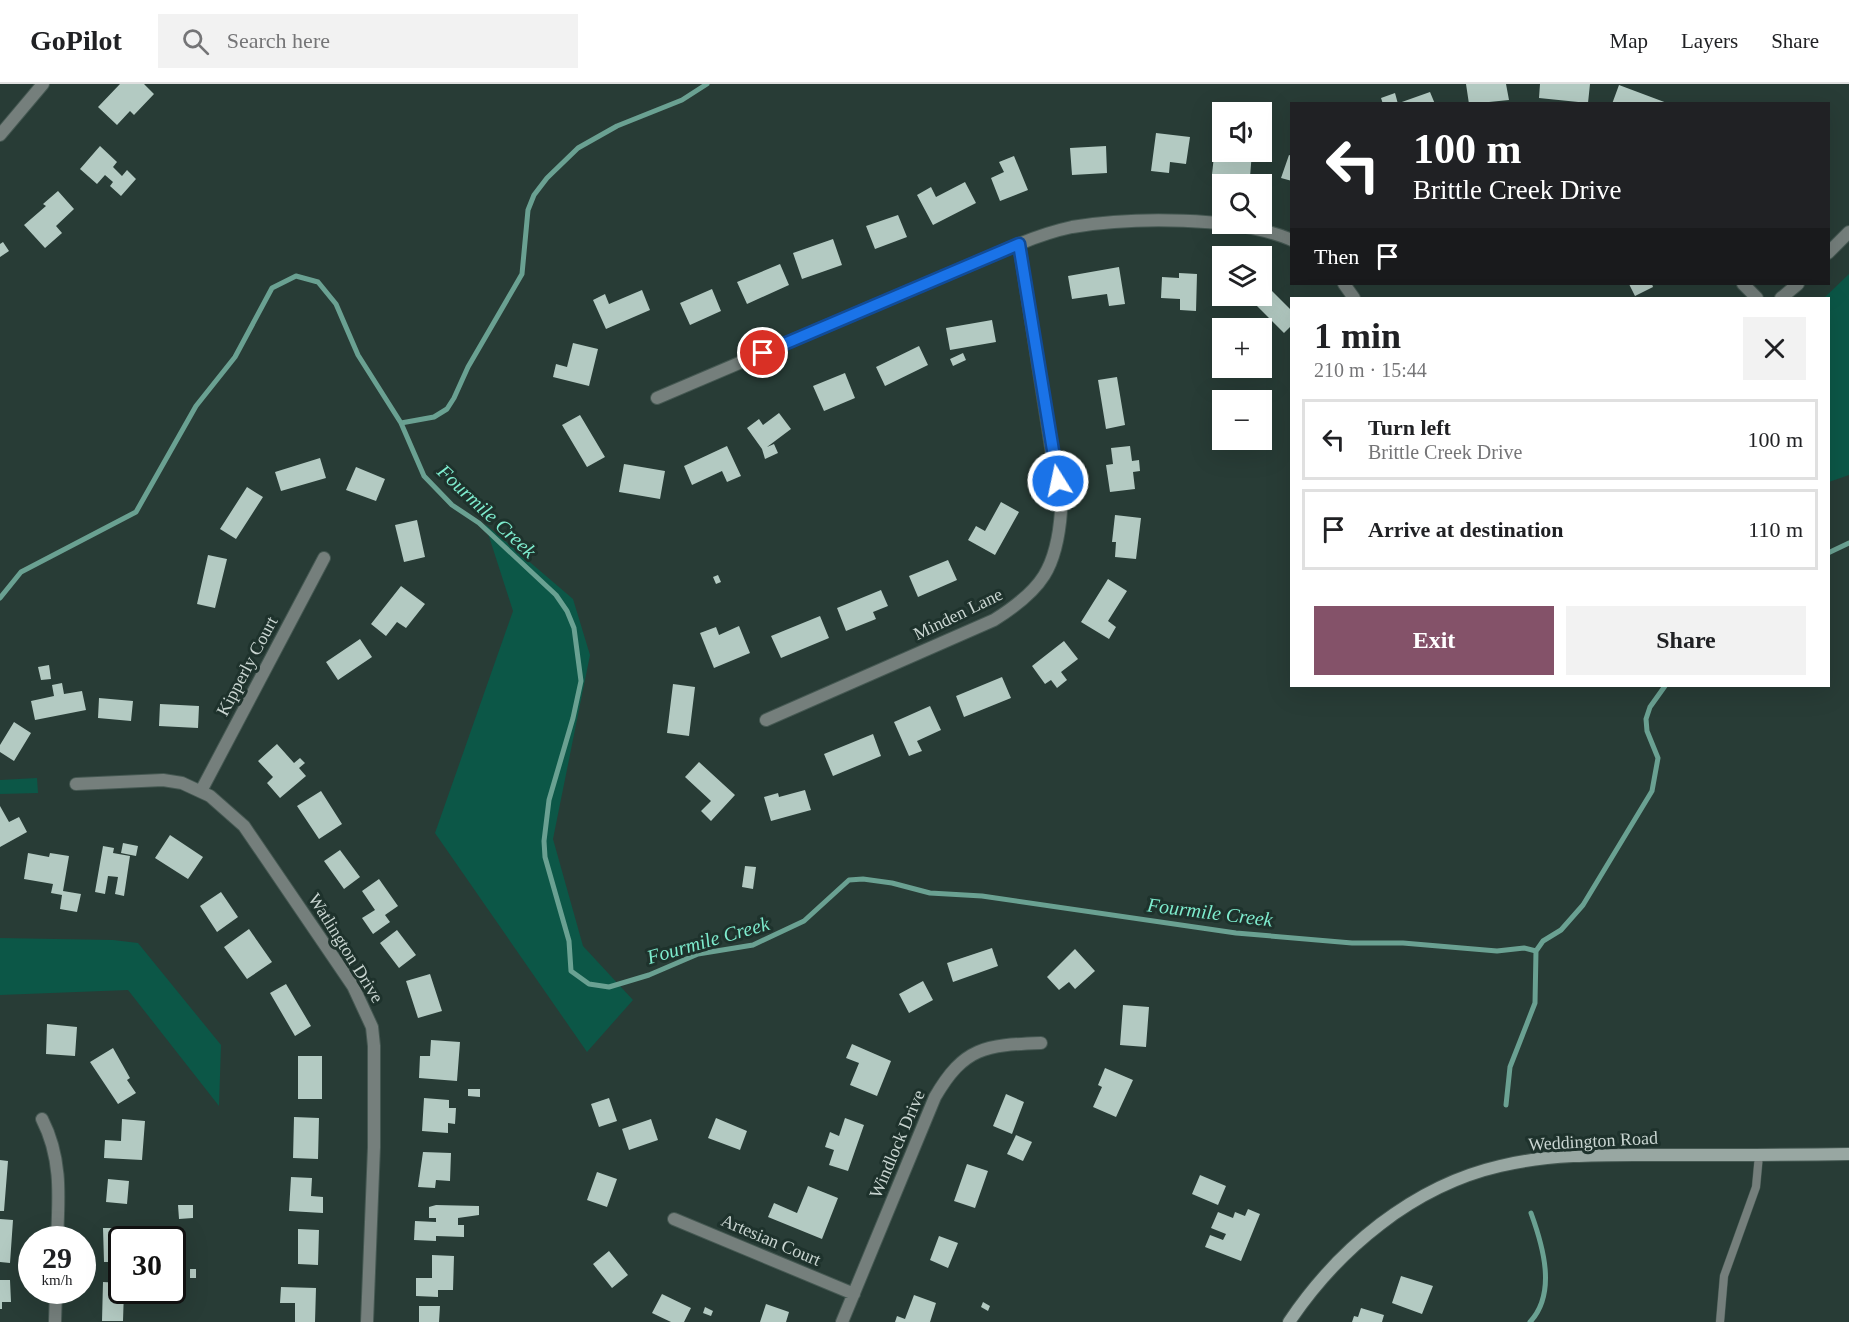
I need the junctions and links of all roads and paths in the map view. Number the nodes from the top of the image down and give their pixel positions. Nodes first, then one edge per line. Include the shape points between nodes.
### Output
1 (43, 84) edge
2 (0, 135) edge
3 (1849, 232) edge
4 (1290, 239) edge
5 (1019, 244) junction
6 (1830, 251) edge
7 (1744, 285) edge
8 (1797, 285) edge
9 (1756, 297) edge
10 (1782, 297) edge
11 (657, 398) dead end
12 (324, 558) dead end
13 (766, 720) dead end
14 (76, 784) dead end
15 (201, 791) junction
16 (1041, 1043) dead end
17 (42, 1119) dead end
18 (1849, 1154) edge
19 (1759, 1155) junction
20 (674, 1219) dead end
21 (57, 1226) edge
22 (854, 1294) junction
23 (56, 1304) edge
24 (55, 1322) edge
25 (367, 1322) edge
26 (842, 1322) edge
27 (1289, 1322) edge
28 (1720, 1322) edge

1 - 2 street
3 - 6 street
4 - 5 street via 1255,228 1225,224 1124,222 1070,228
5 - 11 street
5 - 13 street, Minden Lane via 1061,511 1058,544 1047,572 1023,602 994,621
7 - 9 street
8 - 10 street
12 - 15 street, Kipperly Court
14 - 15 street, Watlington Drive via 163,780
15 - 25 street, Watlington Drive via 244,826 353,986 372,1027 374,1147
16 - 22 street, Windlock Drive via 1004,1044 983,1050 957,1064 946,1077
17 - 21 street via 59,1167
18 - 19 main road, Weddington Road
19 - 27 main road, Weddington Road via 1541,1158 1498,1166 1458,1180 1416,1200 1364,1238 1335,1263
19 - 28 lane via 1756,1187 1724,1276
20 - 22 street, Artesian Court
22 - 26 street, Windlock Drive
23 - 24 street

